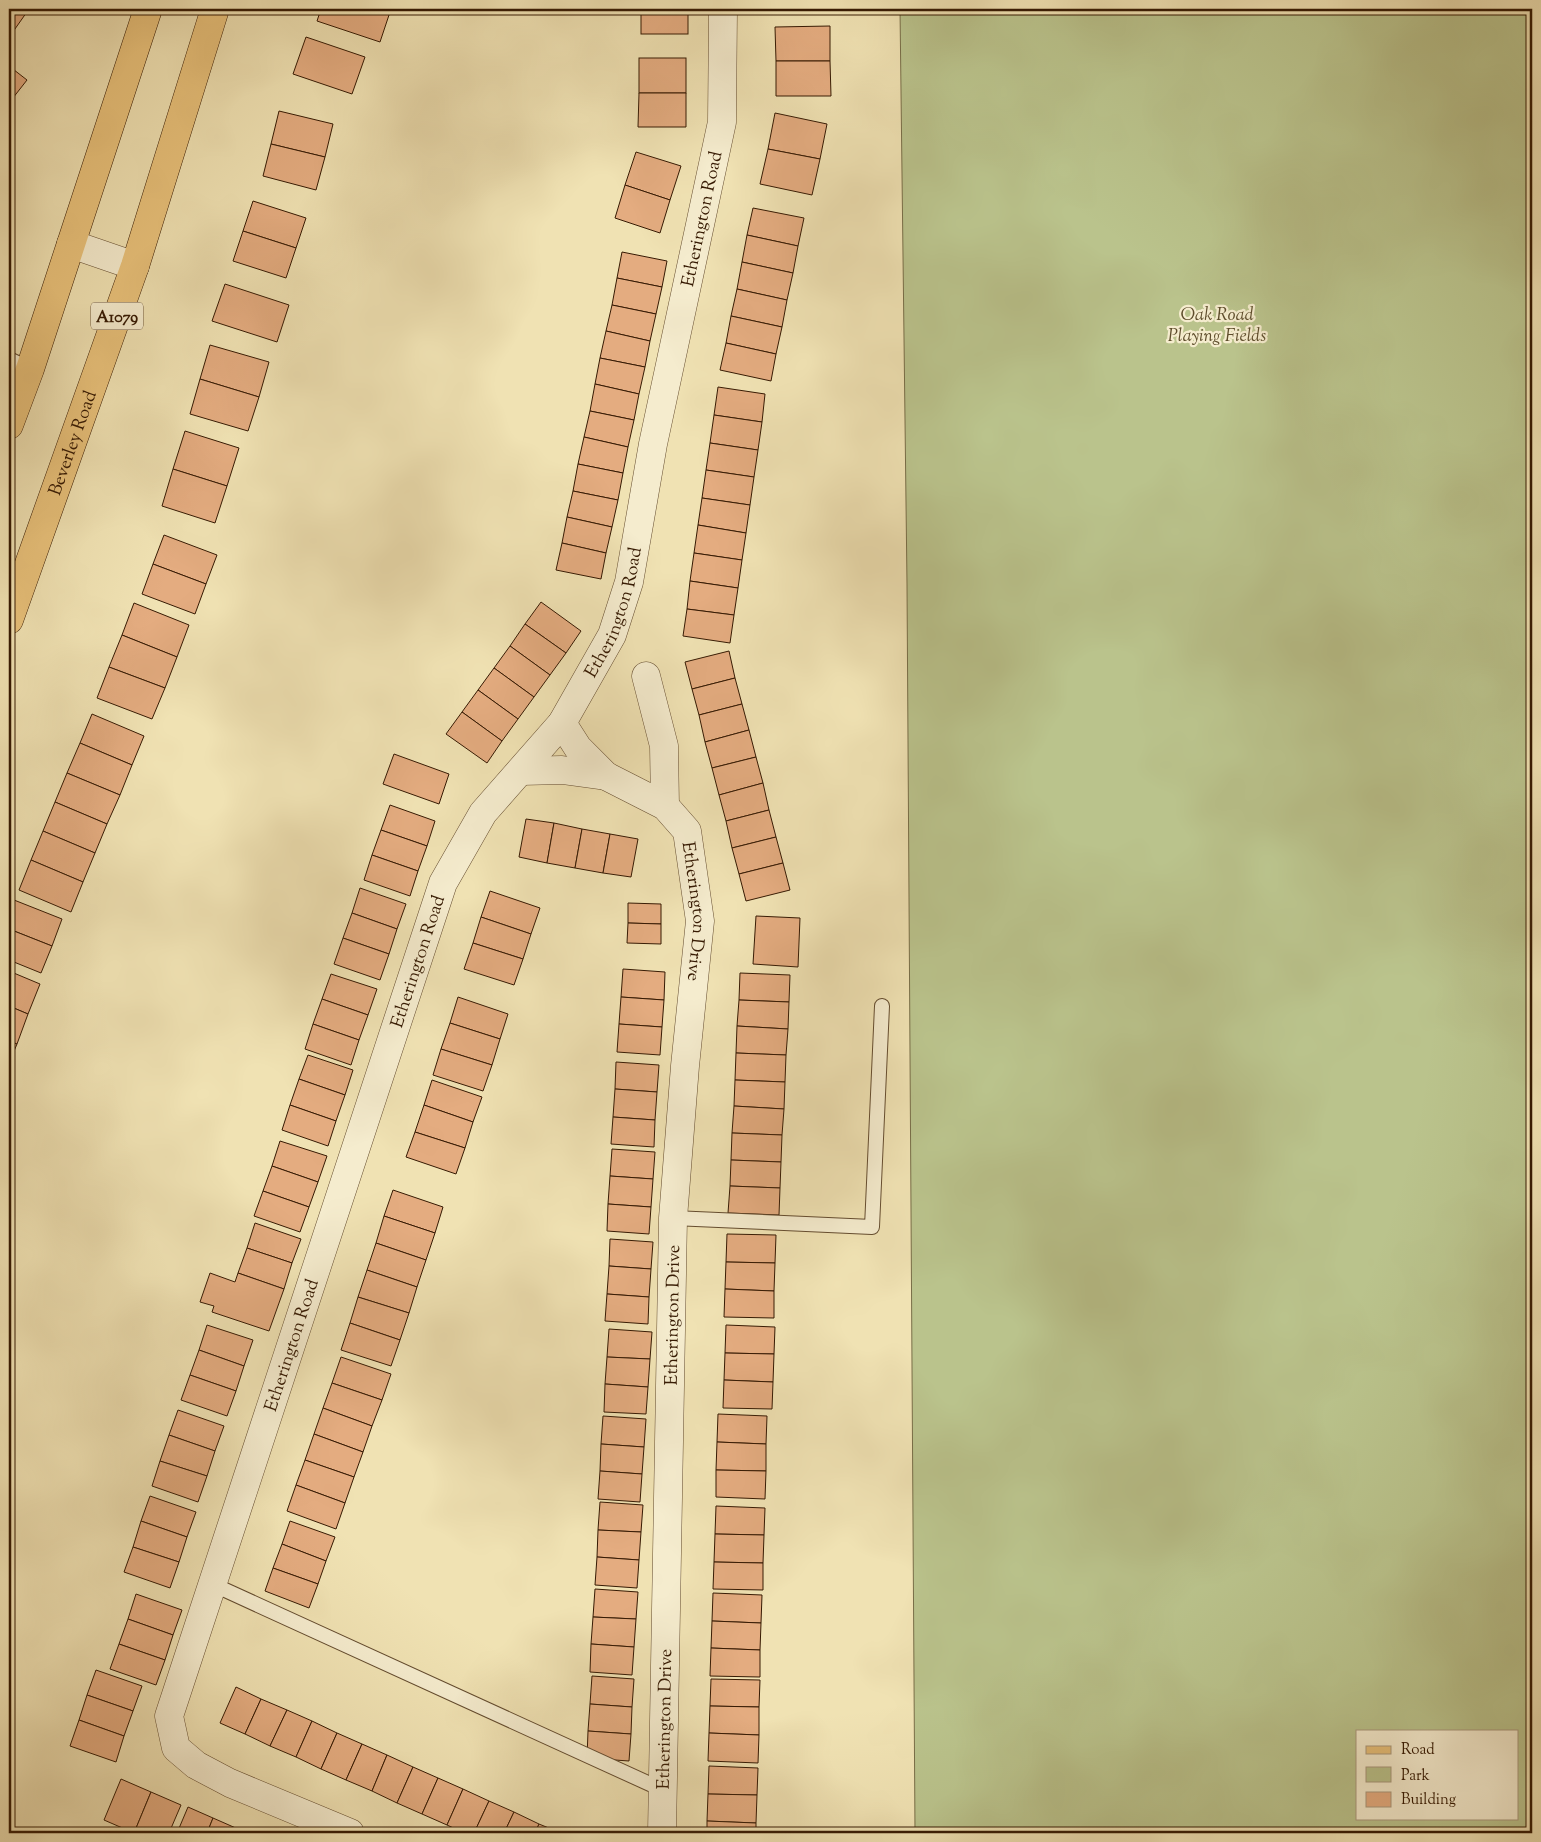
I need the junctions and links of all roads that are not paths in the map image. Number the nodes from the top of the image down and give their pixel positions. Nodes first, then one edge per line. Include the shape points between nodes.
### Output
1 (148, 9) edge
2 (215, 9) edge
3 (723, 9) edge
4 (71, 244) junction
5 (135, 266) junction
6 (19, 364) edge
7 (9, 425) edge
8 (9, 620) edge
9 (646, 676) dead end
10 (562, 723) junction
11 (521, 771) junction
12 (606, 776) junction
13 (665, 806) junction
14 (882, 1006) dead end
15 (673, 1218) junction
16 (212, 1584) junction
17 (663, 1790) junction
18 (350, 1833) edge
19 (662, 1833) edge

1 - 4 main road
2 - 5 main road, Beverley Road / A1079
3 - 10 street, Etherington Road via 722,122 653,444 628,582 612,634
4 - 5 street
4 - 6 main road
5 - 8 main road, Beverley Road / A1079
6 - 7 main road
9 - 13 street via 664,746
10 - 11 street, Etherington Road
10 - 12 street, Etherington Drive via 578,748
11 - 12 street, Etherington Drive via 562,770
11 - 16 street, Etherington Road via 483,813 443,883
12 - 13 street, Etherington Drive
13 - 15 street, Etherington Drive via 687,831 700,921
14 - 15 lane via 872,1227
15 - 17 street, Etherington Drive
16 - 17 lane
16 - 18 street, Etherington Road via 168,1716 176,1748 196,1765 230,1783
17 - 19 street, Etherington Drive

